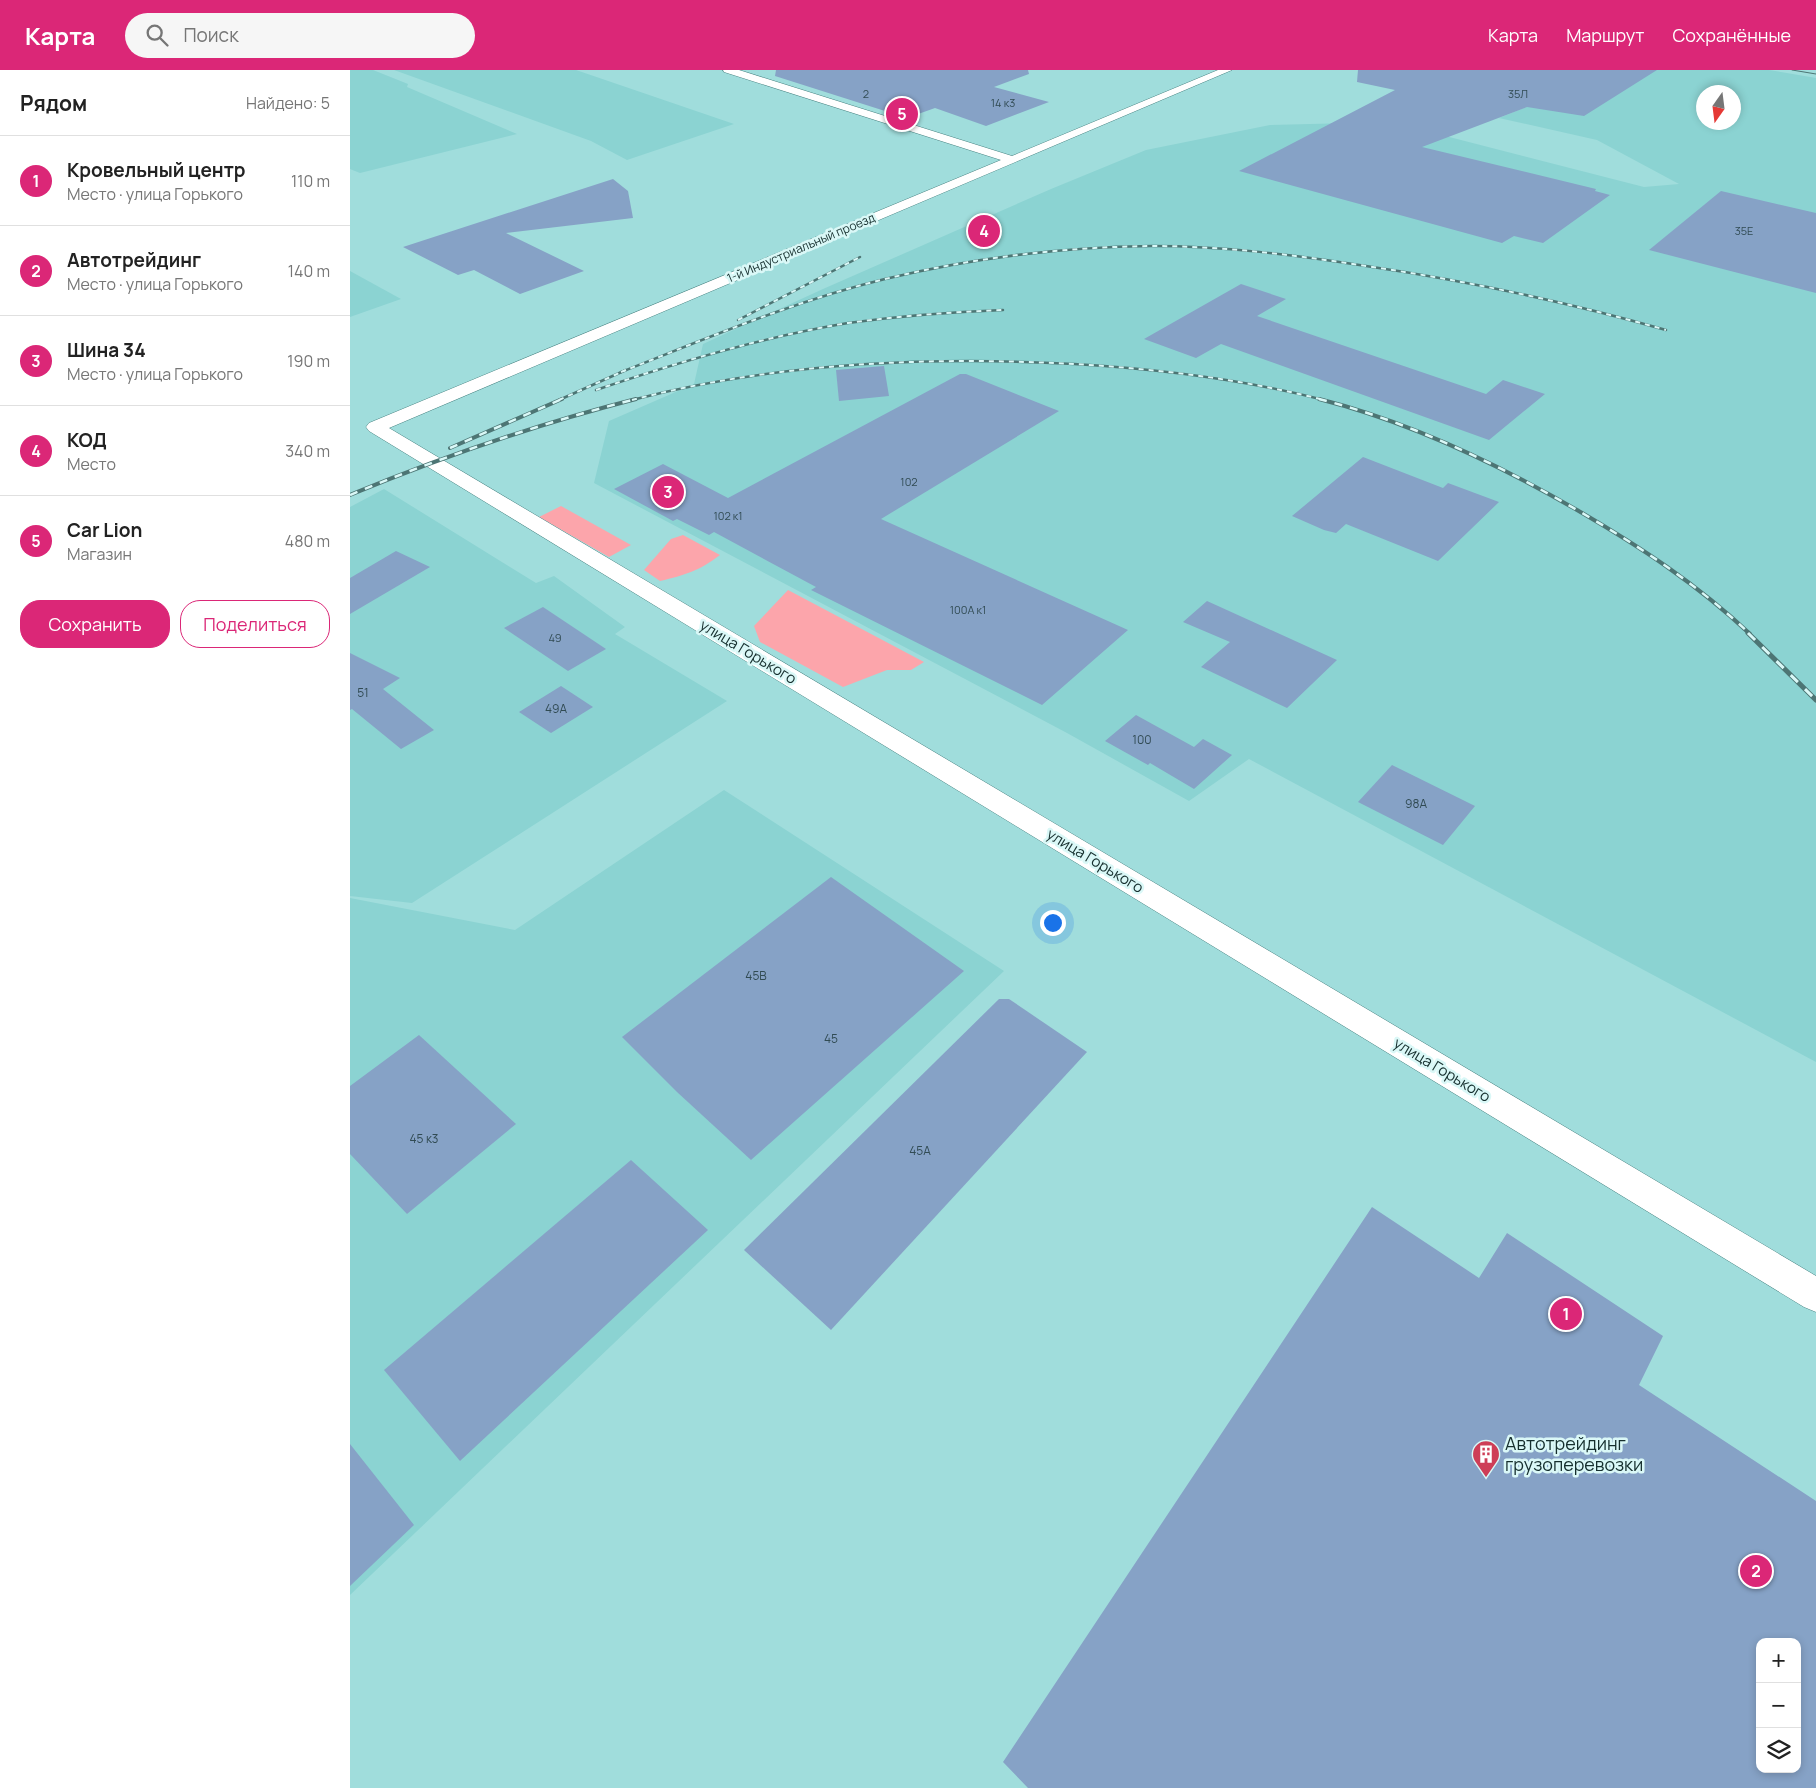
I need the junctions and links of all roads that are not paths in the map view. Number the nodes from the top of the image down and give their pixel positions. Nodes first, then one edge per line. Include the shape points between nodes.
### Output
1 (728, 70) edge
2 (1227, 70) edge
3 (1013, 160) junction
4 (375, 427) joint
5 (1816, 1295) edge

1 - 3 street
2 - 3 street, 1-й Индустриальный проезд
3 - 4 street, 1-й Индустриальный проезд
4 - 5 street, улица Горького

